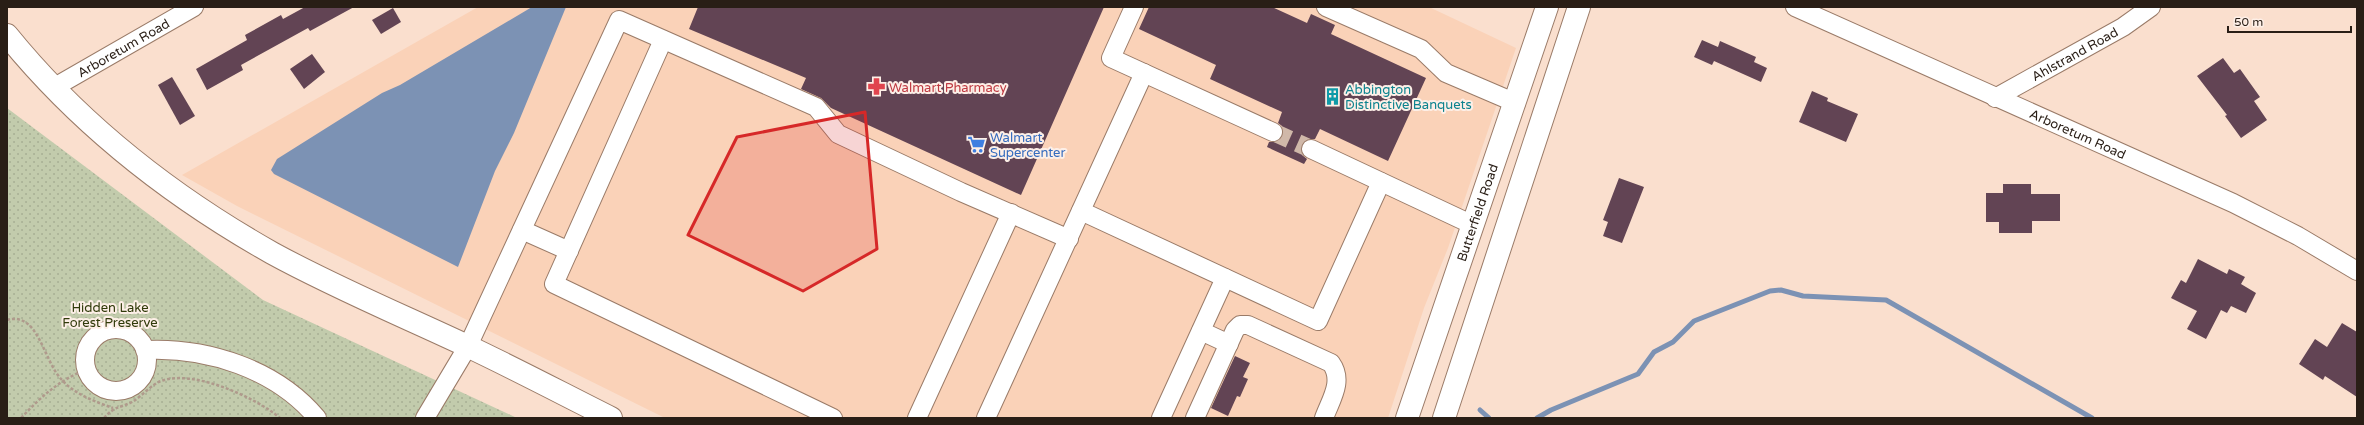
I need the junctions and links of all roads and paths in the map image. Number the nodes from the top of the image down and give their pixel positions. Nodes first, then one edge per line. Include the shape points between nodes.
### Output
1 (194, 7) edge
2 (1134, 7) edge
3 (1326, 7) edge
4 (1547, 7) edge
5 (1579, 7) edge
6 (1794, 7) edge
7 (2151, 7) edge
8 (622, 13) edge
9 (7, 35) edge
10 (663, 40) junction
11 (1144, 73) junction
12 (53, 88) junction
13 (1995, 98) junction
14 (1516, 103) junction
15 (1273, 132) tunnel mouth
16 (1311, 150) tunnel mouth
17 (1381, 182) junction
18 (1081, 211) junction
19 (1011, 213) junction
20 (1473, 225) junction
21 (522, 230) junction
22 (1068, 239) junction
23 (569, 251) junction
24 (2357, 271) edge
25 (1225, 278) junction
26 (7, 320) edge
27 (1201, 331) junction
28 (1229, 344) junction
29 (468, 346) junction
30 (145, 350) junction
31 (86, 369) junction
32 (62, 381) junction
33 (113, 408) junction
34 (1166, 416) edge
35 (21, 418) edge
36 (104, 418) edge
37 (280, 418) edge
38 (317, 418) edge
39 (425, 418) edge
40 (611, 418) edge
41 (834, 418) edge
42 (917, 418) edge
43 (986, 418) edge
44 (1195, 418) edge
45 (1324, 418) edge
46 (1407, 418) edge
47 (1444, 418) edge

1 - 12 street, Arboretum Road
2 - 11 street via 1111,58
3 - 14 street via 1421,49 1446,73
4 - 14 main road, Butterfield Road
5 - 47 main road
6 - 13 street, Arboretum Road
7 - 13 street, Ahlstrand Road via 2123,27
8 - 10 street
8 - 21 street
9 - 12 main road
10 - 19 street via 816,107 838,134
10 - 23 street
11 - 15 street
11 - 18 street
12 - 29 main road via 128,157 234,231 310,273
13 - 24 street, Arboretum Road via 2233,203 2298,236
14 - 20 main road, Butterfield Road
16 - 17 street
17 - 20 street
17 - 25 street via 1318,321
18 - 22 street
18 - 25 street
19 - 22 street
19 - 42 street
20 - 46 main road, Butterfield Road
21 - 23 street
21 - 29 street
22 - 43 street
23 - 41 street via 554,284
25 - 27 street
26 - 32 path via 16,317 30,323
27 - 28 street
27 - 34 street
28 - 44 street
28 - 45 street via 1235,330 1240,325 1248,325 1331,362 1337,371 1338,381
29 - 39 street
29 - 40 main road
30 - 31 street via 136,336 126,331 107,331 97,336 87,349
30 - 31 street via 145,372 130,388 108,390 99,386
30 - 38 street via 171,349 209,354 244,367 284,388
31 - 32 path
32 - 33 path via 81,394
32 - 35 path via 46,392
33 - 36 path
33 - 37 path via 131,403 159,381 177,377 226,389 247,398

